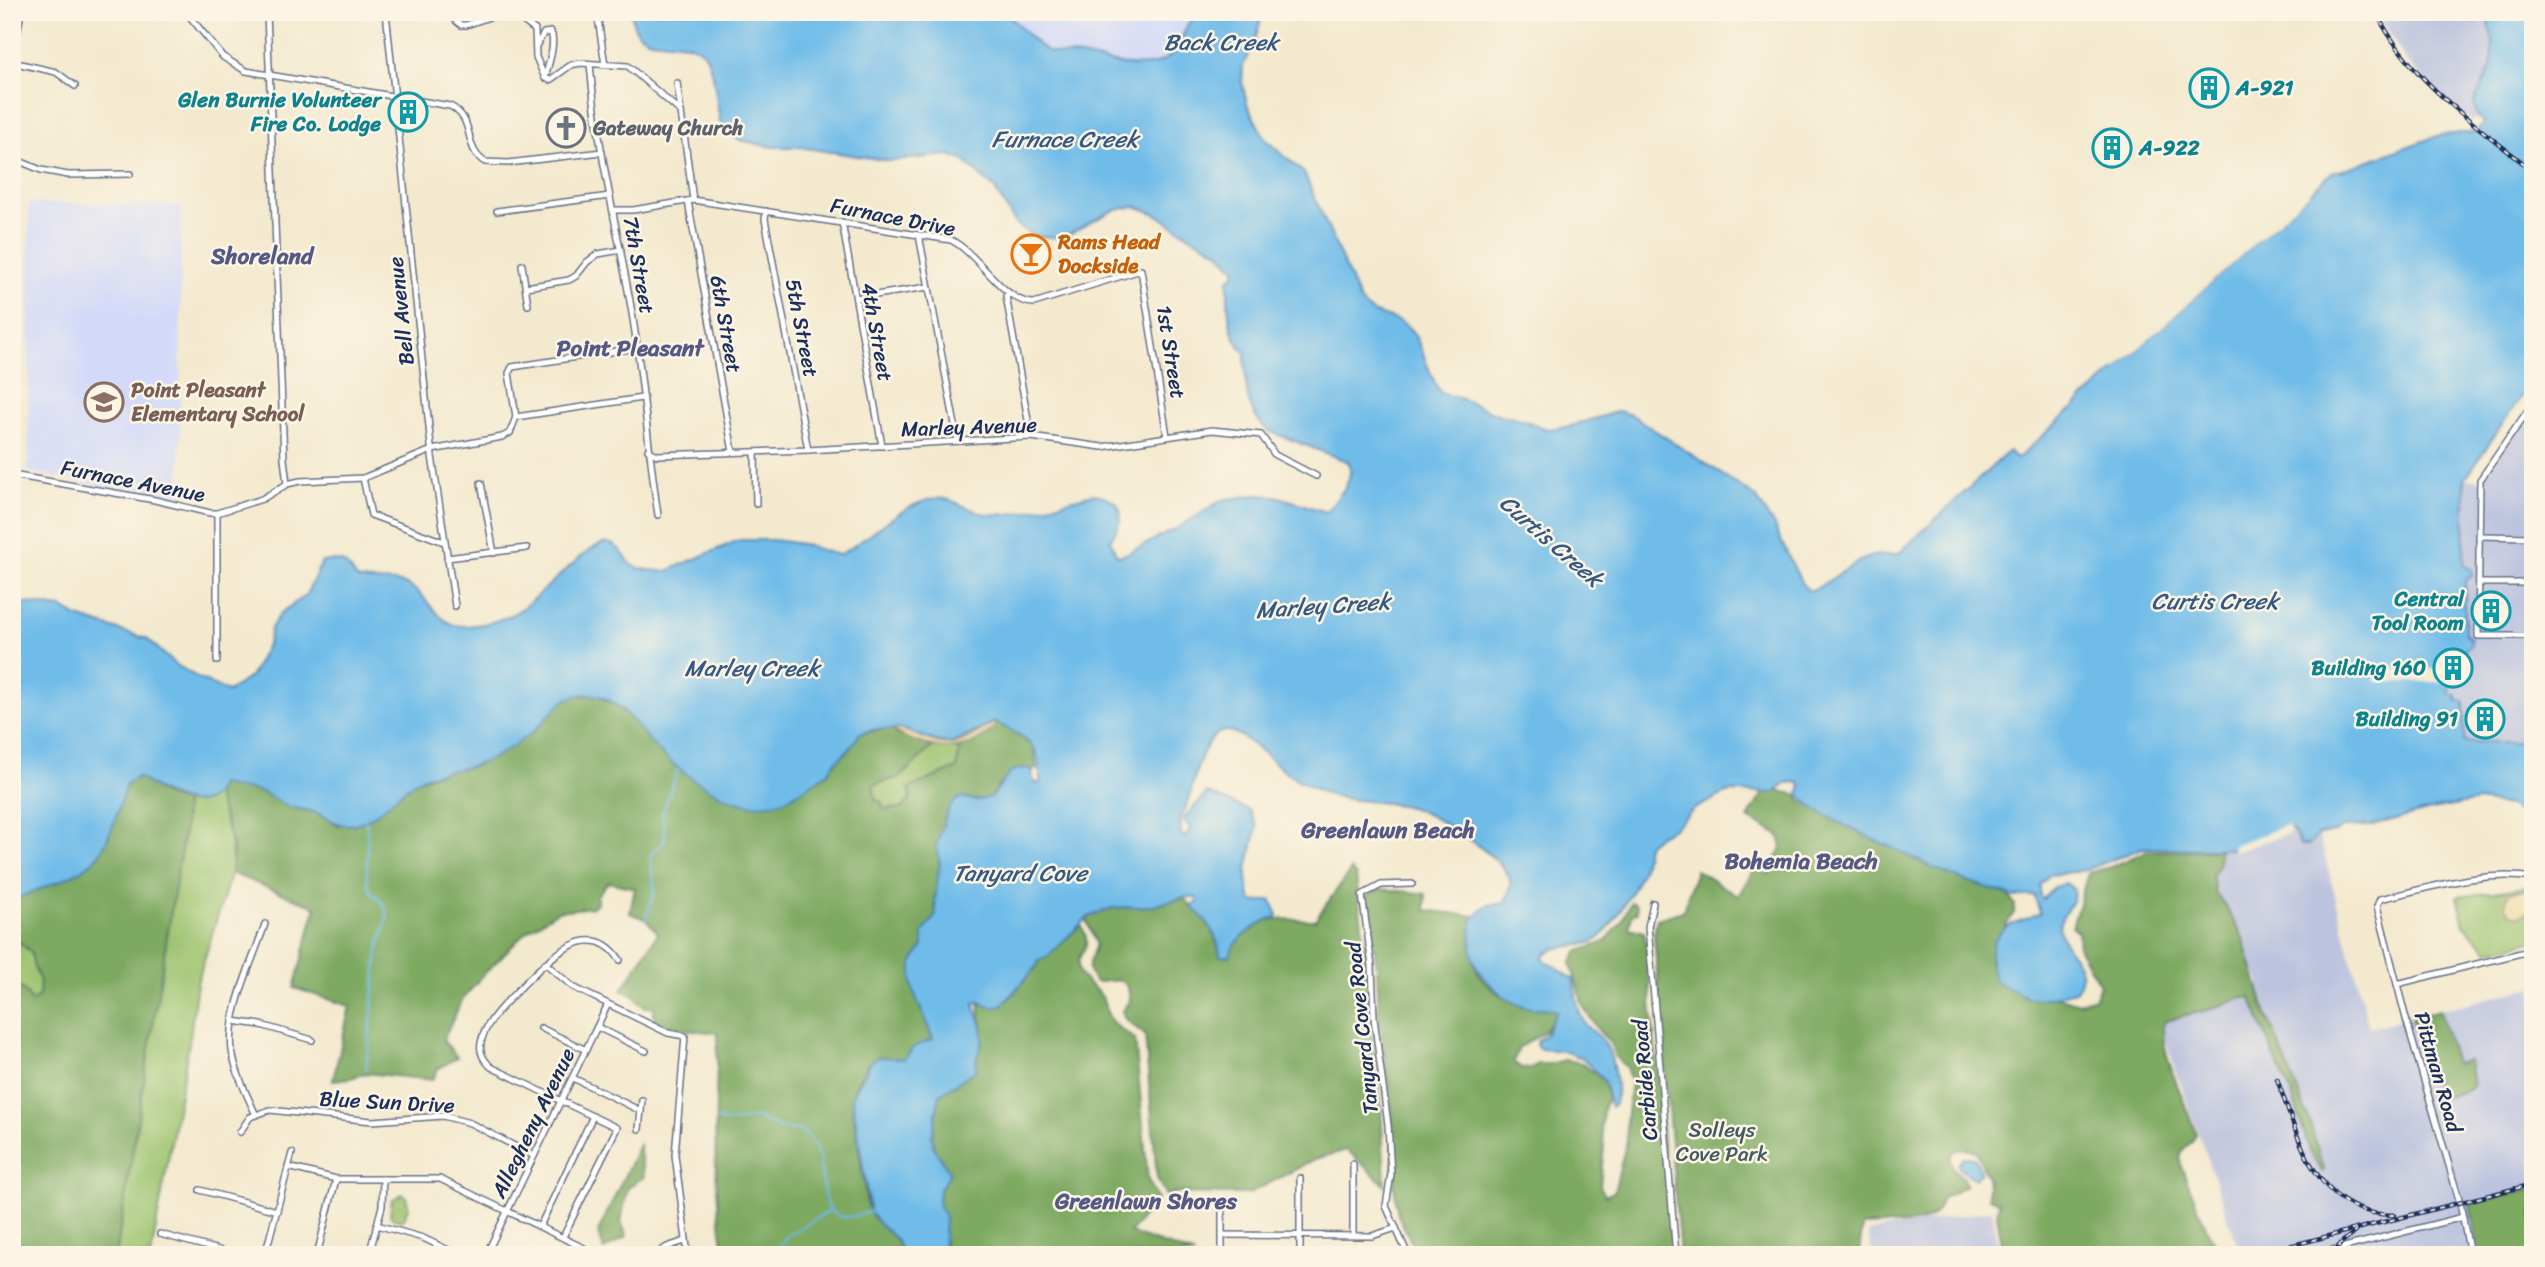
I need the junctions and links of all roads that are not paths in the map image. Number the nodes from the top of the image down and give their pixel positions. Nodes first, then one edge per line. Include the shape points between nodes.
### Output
1 (21, 12) edge
2 (186, 12) edge
3 (267, 12) edge
4 (386, 12) edge
5 (455, 12) edge
6 (504, 12) edge
7 (597, 12) edge
8 (514, 14) edge
9 (535, 48) junction
10 (12, 62) edge
11 (590, 64) junction
12 (605, 65) junction
13 (269, 76) junction
14 (545, 78) junction
15 (677, 83) dead end
16 (75, 86) dead end
17 (395, 96) junction
18 (681, 112) junction
19 (603, 152) junction
20 (12, 158) edge
21 (130, 174) dead end
22 (610, 196) junction
23 (691, 200) junction
24 (613, 210) junction
25 (496, 211) dead end
26 (766, 211) junction
27 (842, 222) junction
28 (919, 235) junction
29 (621, 250) junction
30 (522, 265) dead end
31 (526, 287) junction
32 (928, 287) junction
33 (1010, 294) junction
34 (856, 299) junction
35 (528, 305) dead end
36 (636, 348) junction
37 (642, 398) junction
38 (2533, 403) edge
39 (516, 417) junction
40 (1167, 436) junction
41 (1031, 438) junction
42 (958, 440) junction
43 (882, 446) junction
44 (432, 450) junction
45 (648, 450) junction
46 (808, 450) junction
47 (733, 452) junction
48 (755, 452) junction
49 (12, 475) edge
50 (1316, 476) dead end
51 (363, 478) junction
52 (481, 483) dead end
53 (287, 484) junction
54 (756, 504) dead end
55 (217, 513) junction
56 (658, 514) dead end
57 (2479, 537) junction
58 (2533, 537) edge
59 (444, 542) junction
60 (527, 548) dead end
61 (494, 553) junction
62 (447, 558) junction
63 (2480, 583) junction
64 (2533, 583) edge
65 (455, 606) dead end
66 (2533, 636) edge
67 (217, 662) dead end
68 (2533, 878) edge
69 (1412, 884) dead end
70 (1653, 903) dead end
71 (265, 924) dead end
72 (2533, 950) edge
73 (620, 960) dead end
74 (545, 963) junction
75 (2397, 984) junction
76 (608, 1004) junction
77 (233, 1021) junction
78 (597, 1027) junction
79 (541, 1028) dead end
80 (312, 1040) dead end
81 (586, 1050) junction
82 (646, 1051) dead end
83 (573, 1078) junction
84 (642, 1100) dead end
85 (561, 1101) junction
86 (641, 1111) junction
87 (255, 1114) junction
88 (593, 1116) junction
89 (639, 1129) dead end
90 (240, 1132) dead end
91 (292, 1153) dead end
92 (534, 1156) junction
93 (1353, 1164) dead end
94 (288, 1167) junction
95 (1300, 1178) dead end
96 (336, 1179) junction
97 (383, 1179) junction
98 (200, 1190) dead end
99 (508, 1210) junction
100 (277, 1211) junction
101 (1222, 1212) dead end
102 (2463, 1217) junction
103 (377, 1225) junction
104 (540, 1226) junction
105 (1396, 1228) junction
106 (160, 1234) dead end
107 (1223, 1235) junction
108 (1300, 1236) junction
109 (1353, 1236) junction
110 (563, 1237) junction
111 (685, 1241) junction
112 (209, 1247) junction
113 (586, 1249) dead end
114 (207, 1255) edge
115 (237, 1255) edge
116 (265, 1255) edge
117 (317, 1255) edge
118 (369, 1255) edge
119 (458, 1255) edge
120 (486, 1255) edge
121 (655, 1255) edge
122 (688, 1255) edge
123 (1223, 1255) edge
124 (1300, 1255) edge
125 (1408, 1255) edge
126 (1676, 1255) edge
127 (2313, 1255) edge
128 (2470, 1255) edge

1 - 10 street
2 - 13 street via 228,61
3 - 13 street
4 - 17 street, Bell Avenue
5 - 6 street via 456,21 466,25
7 - 12 street
8 - 9 street via 535,30
9 - 14 street
9 - 14 street via 540,37 551,32
10 - 16 street via 56,72
11 - 12 street
11 - 14 street via 571,65 557,78
11 - 19 street, 7th Street
12 - 18 street via 635,70
13 - 17 street
13 - 53 street
15 - 18 street, 6th Street
17 - 19 street via 443,104 461,113 473,149 485,162
17 - 44 street, Bell Avenue
18 - 23 street, 6th Street
19 - 22 street, 7th Street
20 - 21 street via 68,175
22 - 24 street, 7th Street
22 - 25 street
23 - 24 street, Furnace Drive
23 - 26 street, Furnace Drive
23 - 47 street, 6th Street
24 - 29 street, 7th Street
26 - 27 street, Furnace Drive
26 - 46 street, 5th Street
27 - 28 street, Furnace Drive
27 - 34 street, 4th Street
28 - 32 street
28 - 33 street, Furnace Drive via 964,247
29 - 31 street via 598,254 569,280
29 - 36 street, 7th Street
30 - 31 street
31 - 35 street
32 - 34 street
32 - 42 street
33 - 40 street, 1st Street via 1034,303 1142,272
33 - 41 street via 1006,296
34 - 43 street, 4th Street
36 - 37 street, 7th Street
36 - 39 street via 512,366 509,373
37 - 39 street
37 - 45 street, 7th Street
38 - 57 street via 2480,480
39 - 44 street, Furnace Avenue via 510,433 502,438
40 - 41 street, Marley Avenue via 1102,447
40 - 50 street, Marley Avenue via 1212,430 1261,435 1275,455
41 - 42 street, Marley Avenue
42 - 43 street, Marley Avenue
43 - 46 street, Marley Avenue
44 - 51 street, Furnace Avenue
44 - 59 street, Bell Avenue
45 - 47 street, Marley Avenue via 657,455
45 - 56 street, 7th Street
46 - 48 street, Marley Avenue
47 - 48 street, Marley Avenue
48 - 54 street
49 - 55 street, Furnace Avenue
51 - 53 street, Furnace Avenue
51 - 59 street via 371,515
52 - 61 street
53 - 55 street, Furnace Avenue via 262,499
55 - 67 street
57 - 58 street
57 - 63 street
59 - 62 street, Bell Avenue
60 - 61 street
61 - 62 street
62 - 65 street, Bell Avenue
63 - 64 street
63 - 66 street via 2479,636
68 - 75 street, Pittman Road via 2488,876 2380,899 2377,906
69 - 105 street, Tanyard Cove Road via 1381,885 1362,895 1388,1125 1391,1174 1386,1201
70 - 126 street, Carbide Road via 1648,927
71 - 77 street
72 - 75 street
73 - 74 street via 606,946 588,942 566,947
74 - 76 street via 569,985
74 - 85 street via 494,1017 480,1050 491,1067
75 - 102 street, Pittman Road
76 - 78 street, Allegheny Avenue
76 - 111 street via 685,1037 675,1155
77 - 80 street
77 - 87 street via 236,1067
78 - 81 street, Allegheny Avenue
78 - 82 street
79 - 81 street
81 - 83 street, Allegheny Avenue
83 - 85 street, Allegheny Avenue
83 - 86 street
84 - 86 street
85 - 88 street
85 - 92 street, Allegheny Avenue
86 - 89 street
87 - 90 street
87 - 92 street, Blue Sun Drive via 281,1110 372,1121 449,1116
88 - 104 street
88 - 110 street via 617,1128
91 - 94 street
92 - 99 street, Allegheny Avenue
93 - 109 street
94 - 96 street
94 - 100 street
95 - 108 street
96 - 97 street
96 - 117 street
97 - 99 street via 440,1179
97 - 103 street
98 - 100 street
99 - 104 street
99 - 120 street, Allegheny Avenue
100 - 116 street
101 - 107 street
102 - 127 street
102 - 128 street, Pittman Road
103 - 118 street
103 - 119 street via 423,1238
104 - 110 street
105 - 109 street
105 - 125 street
106 - 112 street
107 - 108 street
107 - 123 street
108 - 109 street
108 - 124 street
110 - 113 street
111 - 121 street
111 - 122 street
112 - 114 street
112 - 115 street

